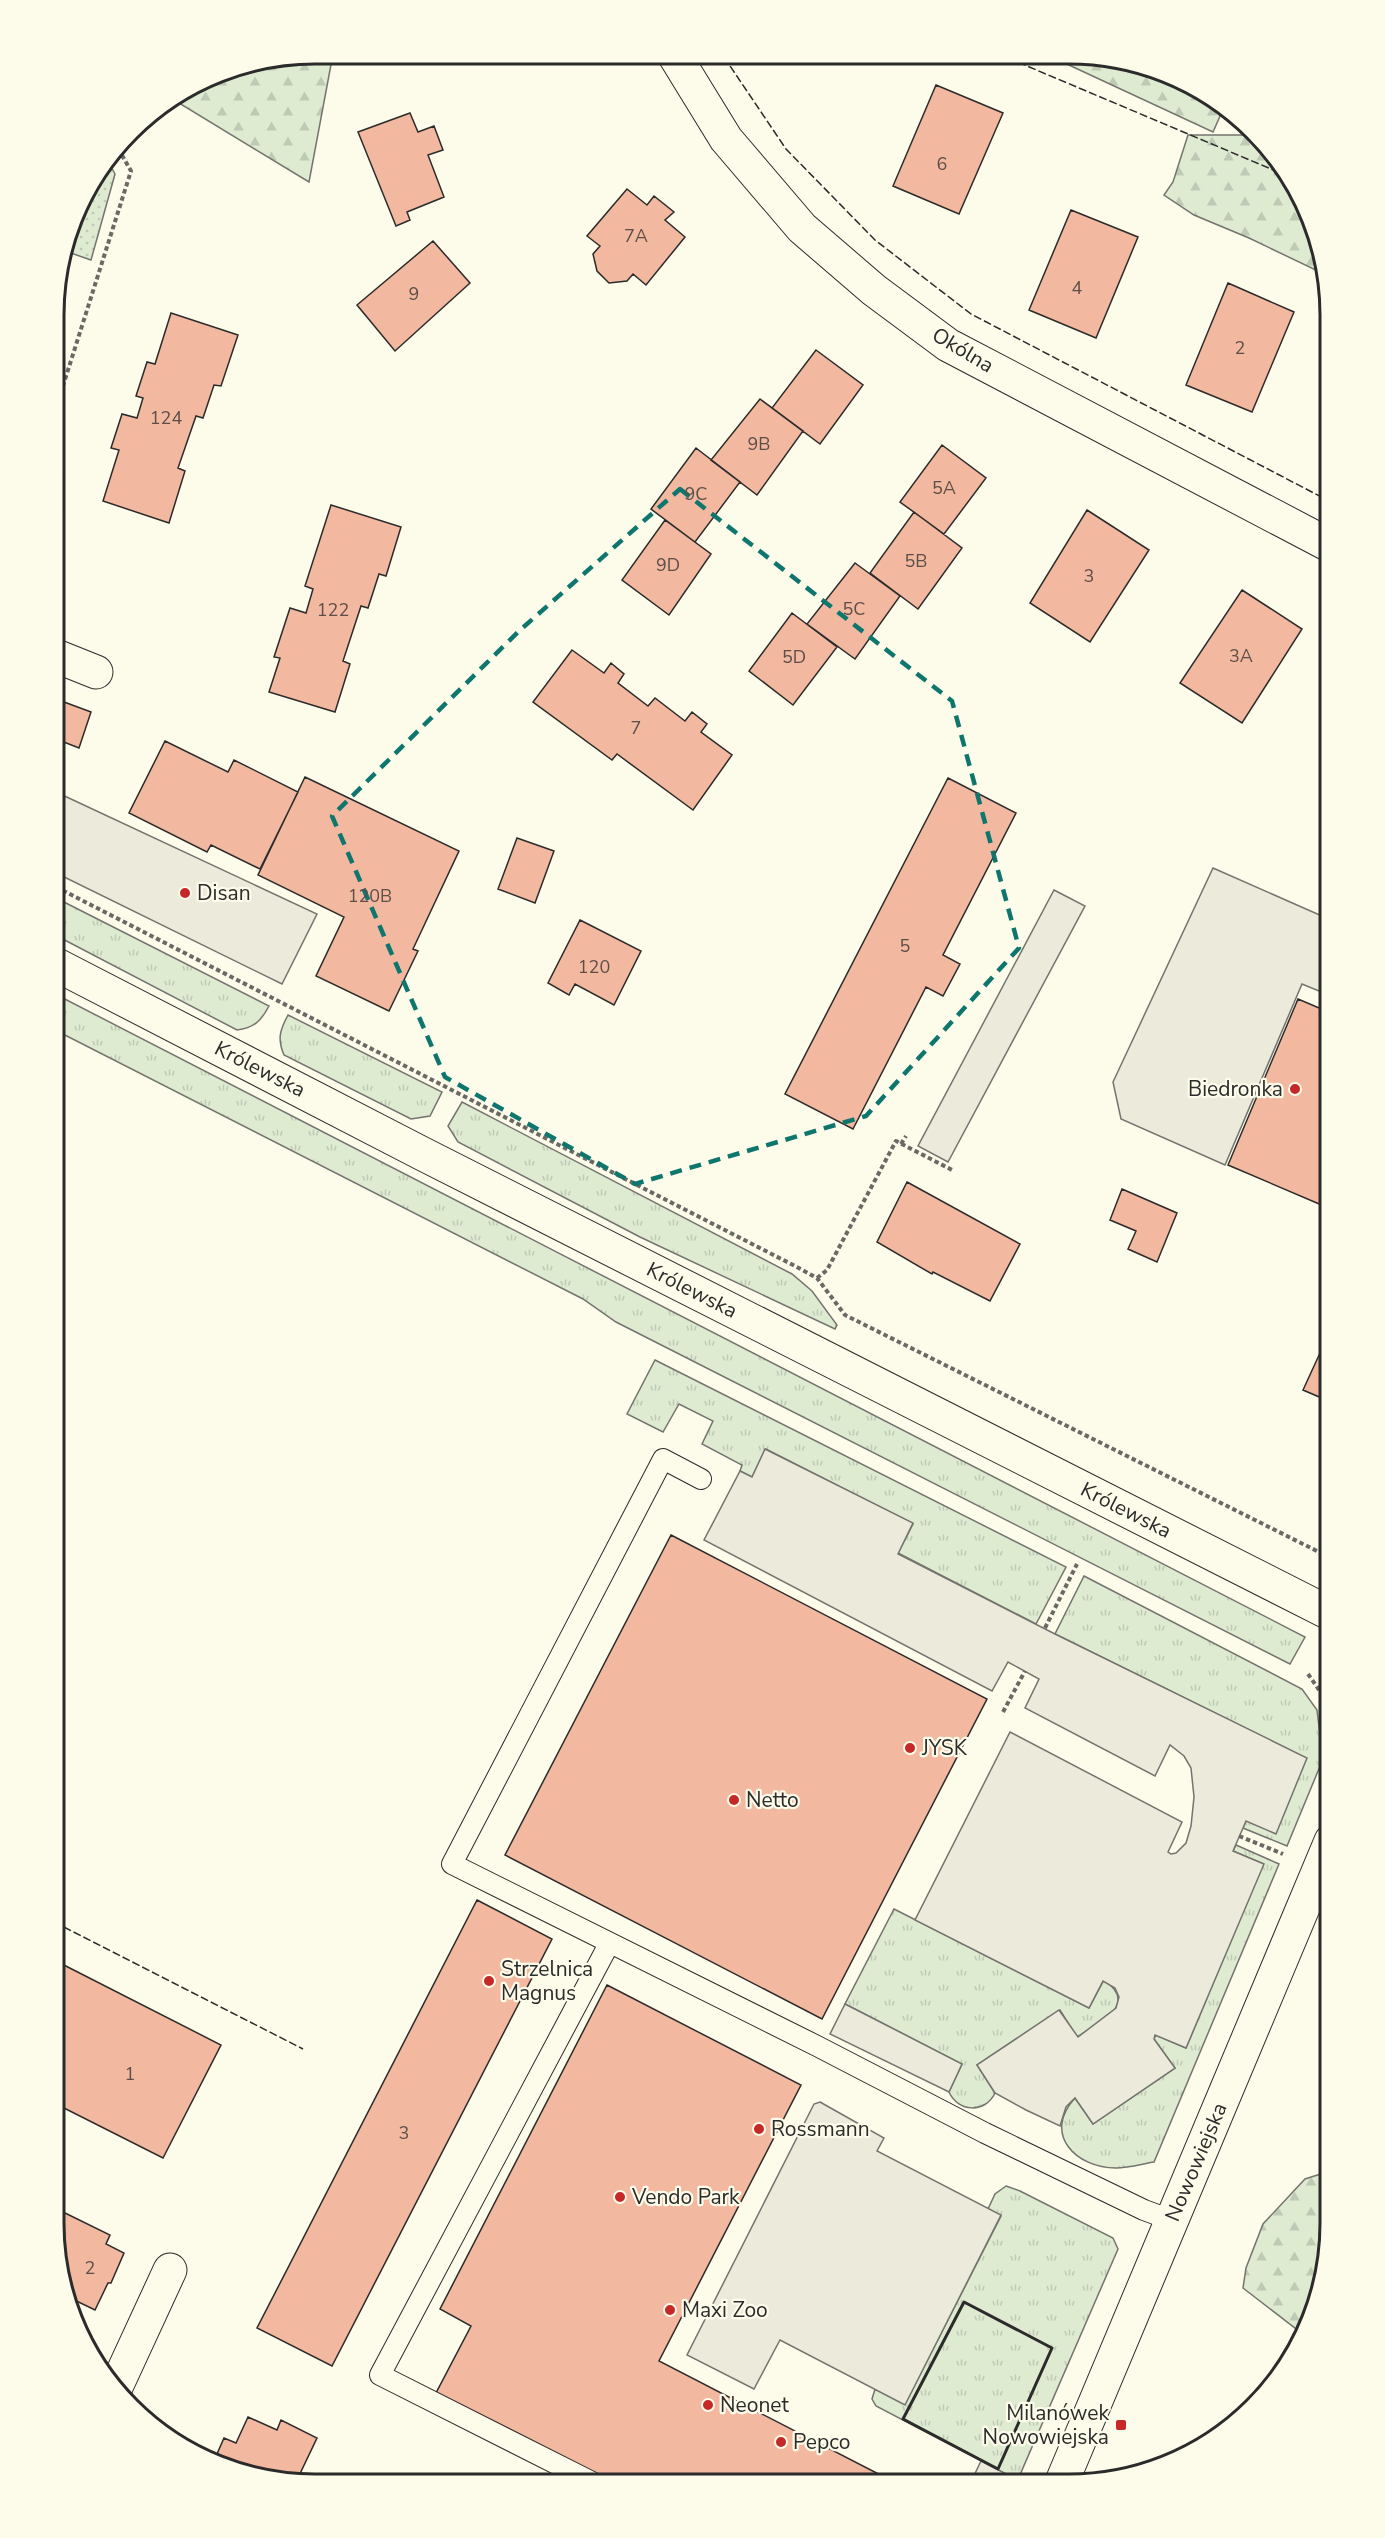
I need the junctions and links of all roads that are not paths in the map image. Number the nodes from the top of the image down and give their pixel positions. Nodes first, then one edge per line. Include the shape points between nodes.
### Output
1 (680, 64) edge
2 (1320, 540) edge
3 (64, 659) edge
4 (96, 672) dead end
5 (64, 968) edge
6 (701, 1479) dead end
7 (1320, 1608) edge
8 (1320, 1865) edge
9 (609, 1944) junction
10 (1171, 2220) junction
11 (171, 2270) dead end
12 (120, 2379) edge
13 (576, 2474) edge
14 (1065, 2474) edge

1 - 2 street, Okólna via 726,139 802,228 874,290 948,345
3 - 4 street
5 - 7 street, Królewska
6 - 9 lane via 663,1459 452,1863
8 - 10 street, Nowowiejska
9 - 10 lane via 985,2133
9 - 13 lane via 380,2375
10 - 14 street, Nowowiejska
11 - 12 street

